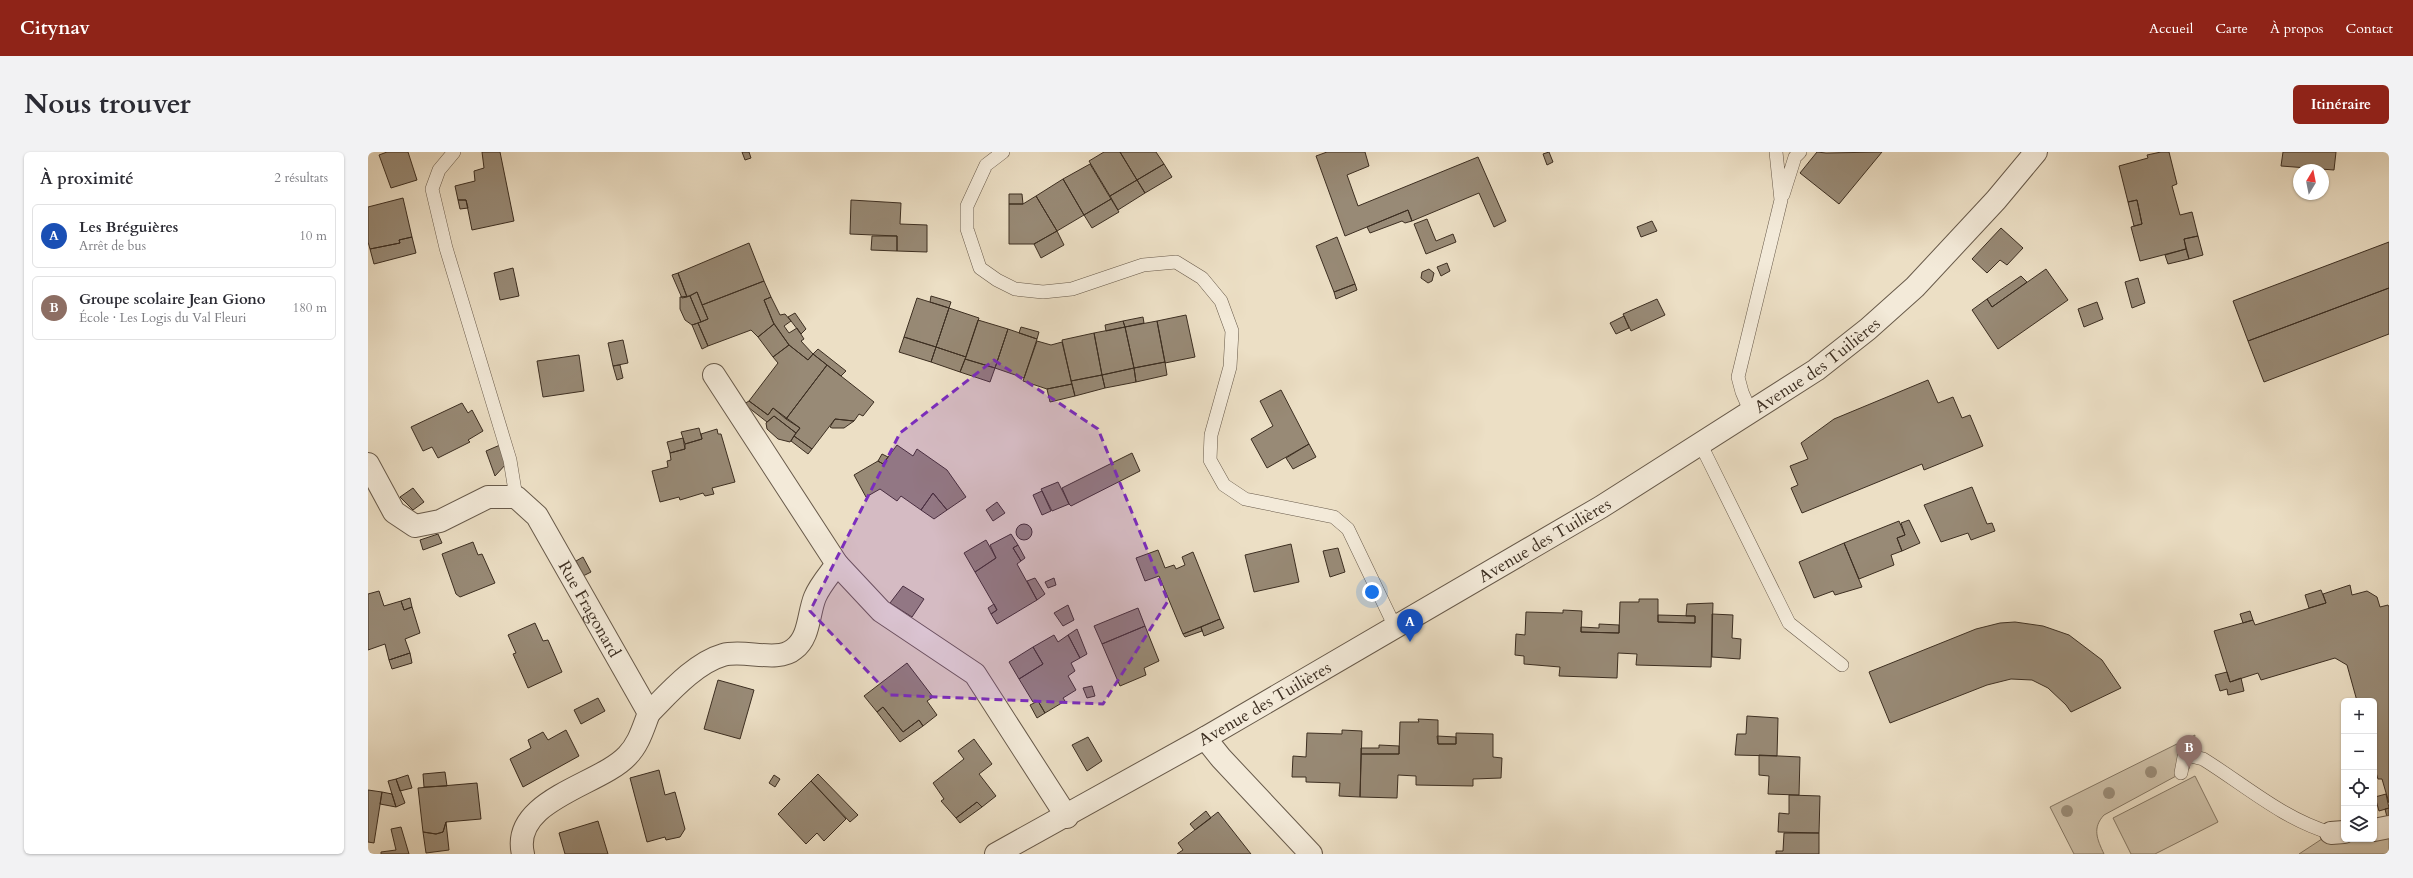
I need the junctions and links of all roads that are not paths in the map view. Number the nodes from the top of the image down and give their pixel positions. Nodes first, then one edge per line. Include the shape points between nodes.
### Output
1 (454, 152) edge
2 (1004, 152) edge
3 (1776, 152) edge
4 (1800, 152) edge
5 (2036, 152) edge
6 (1781, 200) junction
7 (714, 375) dead end
8 (1751, 413) junction
9 (1701, 445) junction
10 (368, 464) edge
11 (516, 497) junction
12 (837, 564) junction
13 (1395, 626) junction
14 (1842, 665) dead end
15 (649, 713) junction
16 (1205, 738) junction
17 (2181, 773) dead end
18 (1066, 817) junction
19 (2389, 827) edge
20 (2377, 829) edge
21 (2338, 832) edge
22 (523, 854) edge
23 (996, 854) edge
24 (1311, 854) edge

1 - 11 lane via 440,170 432,190 446,248 510,460
2 - 13 lane via 986,165 967,206 968,229 980,268 1015,288 1043,292 1072,289 1143,265 1176,262 1202,278 1221,301 1232,331 1230,367 1211,435 1210,460 1224,485 1245,499 1334,517 1348,529
3 - 6 lane
4 - 6 lane via 1795,157
5 - 8 street, Avenue des Tuilières via 1996,200 1915,287 1816,370
6 - 8 lane via 1738,377
7 - 12 street
8 - 9 street, Avenue des Tuilières
9 - 13 street, Avenue des Tuilières via 1614,499
9 - 14 lane via 1789,623
10 - 11 street via 394,512 415,526 440,521 488,497
11 - 15 street, Rue Fragonard via 537,516
12 - 15 street via 815,596 803,641 793,651 781,656 745,653 722,655 688,674
12 - 18 street via 881,611 976,674
13 - 16 street, Avenue des Tuilières
15 - 22 street via 638,743 627,757 612,769 556,798 535,813 525,830
16 - 18 street, Avenue des Tuilières
16 - 24 street
17 - 21 lane via 2184,757 2203,759 2287,815 2312,827
18 - 23 street, Avenue des Tuilières
19 - 20 street

